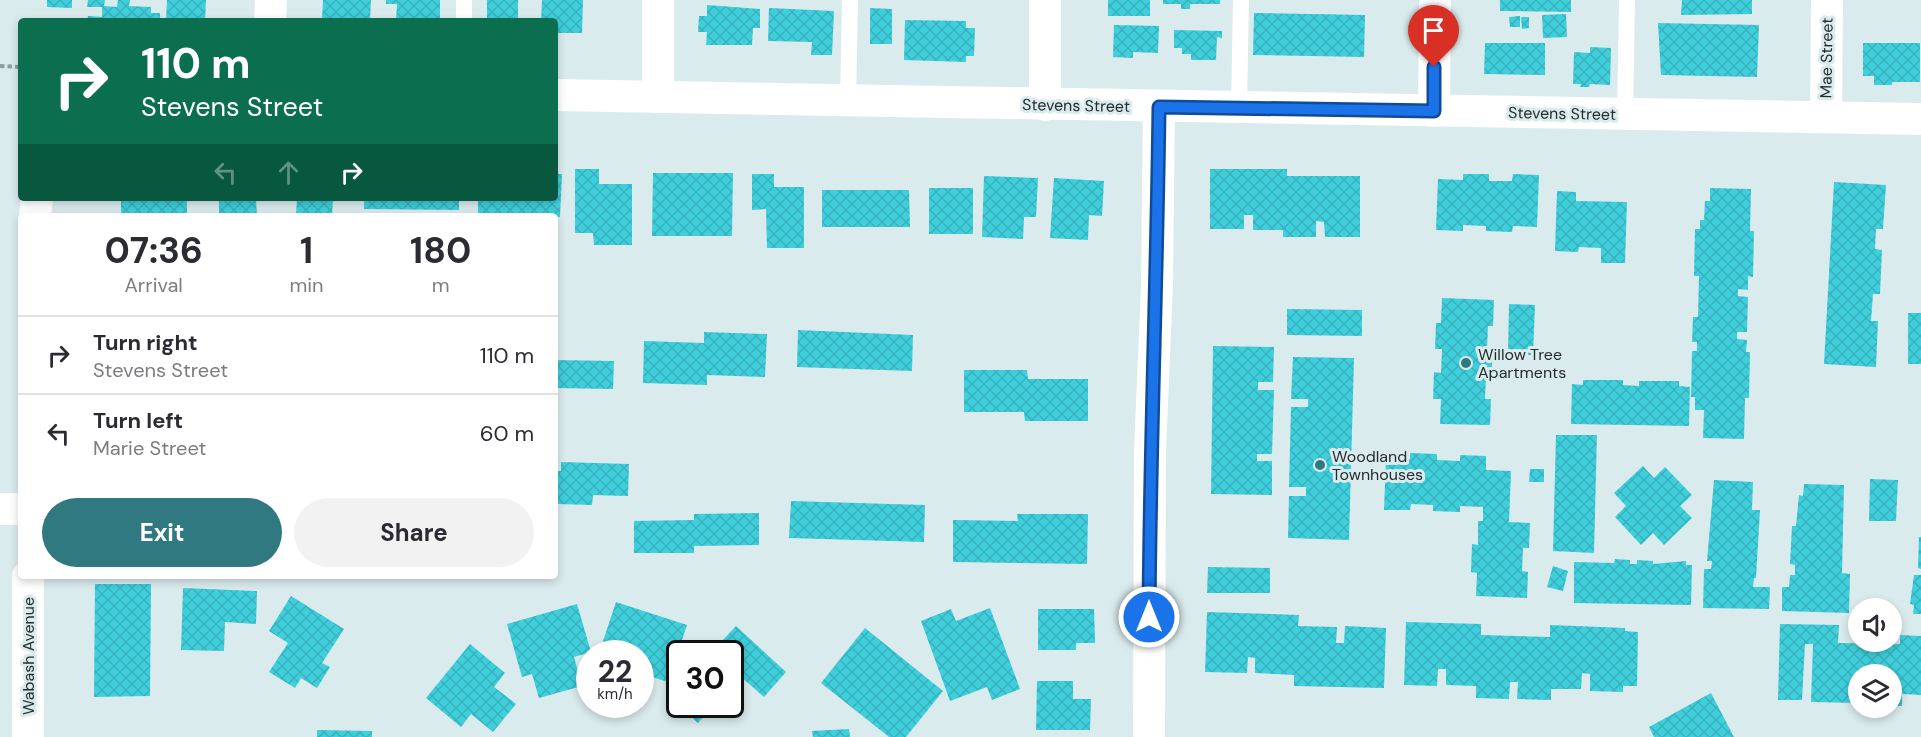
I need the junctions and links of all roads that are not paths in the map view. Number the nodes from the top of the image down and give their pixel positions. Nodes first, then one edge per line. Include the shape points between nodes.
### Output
1 (271, 0) edge
2 (464, 0) edge
3 (658, 0) edge
4 (850, 0) edge
5 (1045, 0) edge
6 (1241, 0) edge
7 (1435, 0) edge
8 (1627, 0) edge
9 (1827, 0) edge
10 (270, 18) edge
11 (464, 18) edge
12 (558, 95) edge
13 (658, 97) junction
14 (848, 101) junction
15 (1045, 105) junction
16 (1159, 107) junction
17 (1239, 108) junction
18 (1434, 111) junction
19 (1625, 114) junction
20 (1826, 117) junction
21 (1921, 119) edge
22 (0, 508) edge
23 (18, 509) edge
24 (28, 579) edge
25 (28, 737) edge
26 (1149, 737) edge

1 - 10 street
2 - 11 lane
3 - 13 street
4 - 14 lane
5 - 15 street
6 - 17 lane
7 - 18 street
8 - 19 lane
9 - 20 street, Mae Street
12 - 13 street, Stevens Street
13 - 14 street, Stevens Street
14 - 15 street, Stevens Street
15 - 16 street, Stevens Street
16 - 17 street, Stevens Street
16 - 26 street via 1150,451
17 - 18 street, Stevens Street
18 - 19 street, Stevens Street
19 - 20 street, Stevens Street
20 - 21 street, Stevens Street
22 - 23 street
24 - 25 street, Wabash Avenue

